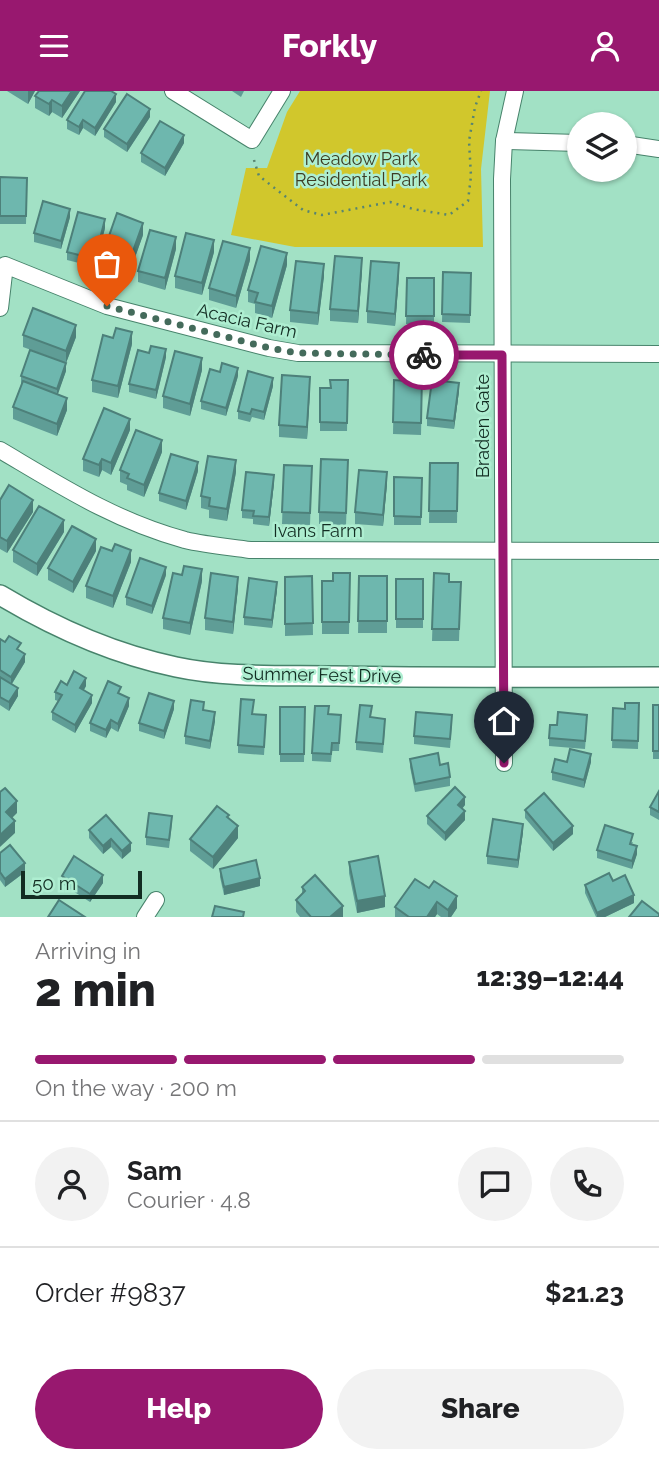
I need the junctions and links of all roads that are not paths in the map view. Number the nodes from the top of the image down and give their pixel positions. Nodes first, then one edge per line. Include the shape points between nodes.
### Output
1 (173, 91) edge
2 (282, 91) edge
3 (514, 91) edge
4 (504, 141) junction
5 (567, 143) edge
6 (637, 146) edge
7 (659, 149) edge
8 (0, 308) edge
9 (659, 354) edge
10 (502, 355) junction
11 (0, 450) edge
12 (502, 551) junction
13 (659, 551) edge
14 (0, 595) edge
15 (659, 677) edge
16 (503, 678) junction
17 (504, 763) dead end
18 (156, 900) dead end
19 (145, 917) edge

1 - 2 street via 252,139
3 - 4 street, Braden Gate
4 - 5 street
4 - 10 street, Braden Gate
6 - 7 street
8 - 10 street, Acacia Farm via 5,265 107,306 269,348 298,353
9 - 10 street, Acacia Farm
10 - 12 street, Braden Gate
11 - 12 street, Ivans Farm via 89,503 187,540 250,550
12 - 13 street, Ivans Farm
12 - 16 street, Braden Gate
14 - 16 street, Summer Fest Drive via 40,619 120,652 177,668 225,673
15 - 16 street, Summer Fest Drive
16 - 17 street, Braden Gate
18 - 19 street

